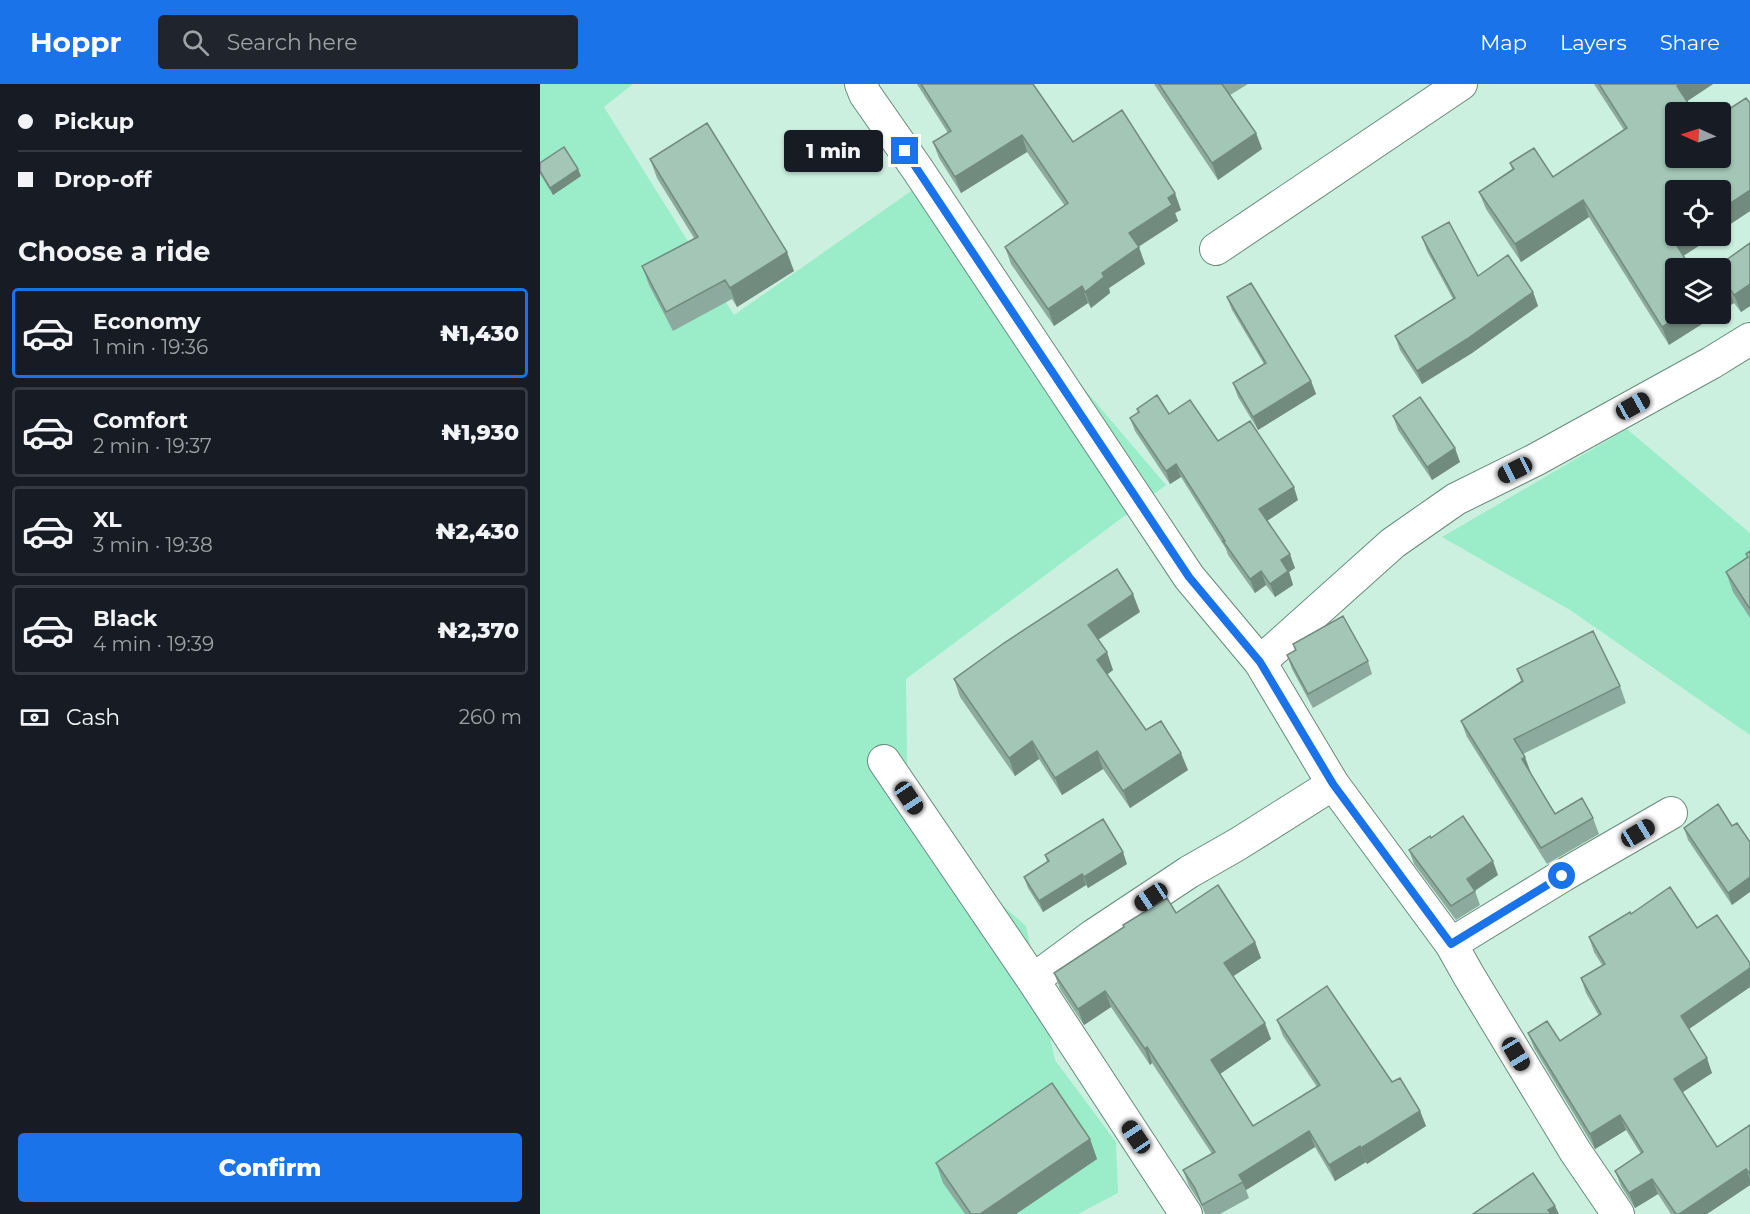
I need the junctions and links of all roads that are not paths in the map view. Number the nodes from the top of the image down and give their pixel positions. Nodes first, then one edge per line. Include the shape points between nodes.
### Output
1 (861, 84) edge
2 (1461, 84) edge
3 (1216, 249) dead end
4 (1750, 339) edge
5 (1260, 662) junction
6 (884, 762) dead end
7 (1333, 784) junction
8 (1671, 813) dead end
9 (1451, 944) junction
10 (1033, 980) junction
11 (1186, 1214) edge
12 (1618, 1214) edge

1 - 5 street via 1189,577
2 - 3 street
4 - 5 street via 1535,460 1456,499 1393,543
5 - 7 street
6 - 10 street
7 - 9 street
7 - 10 street via 1189,872
8 - 9 street
9 - 12 street via 1575,1151
10 - 11 street

